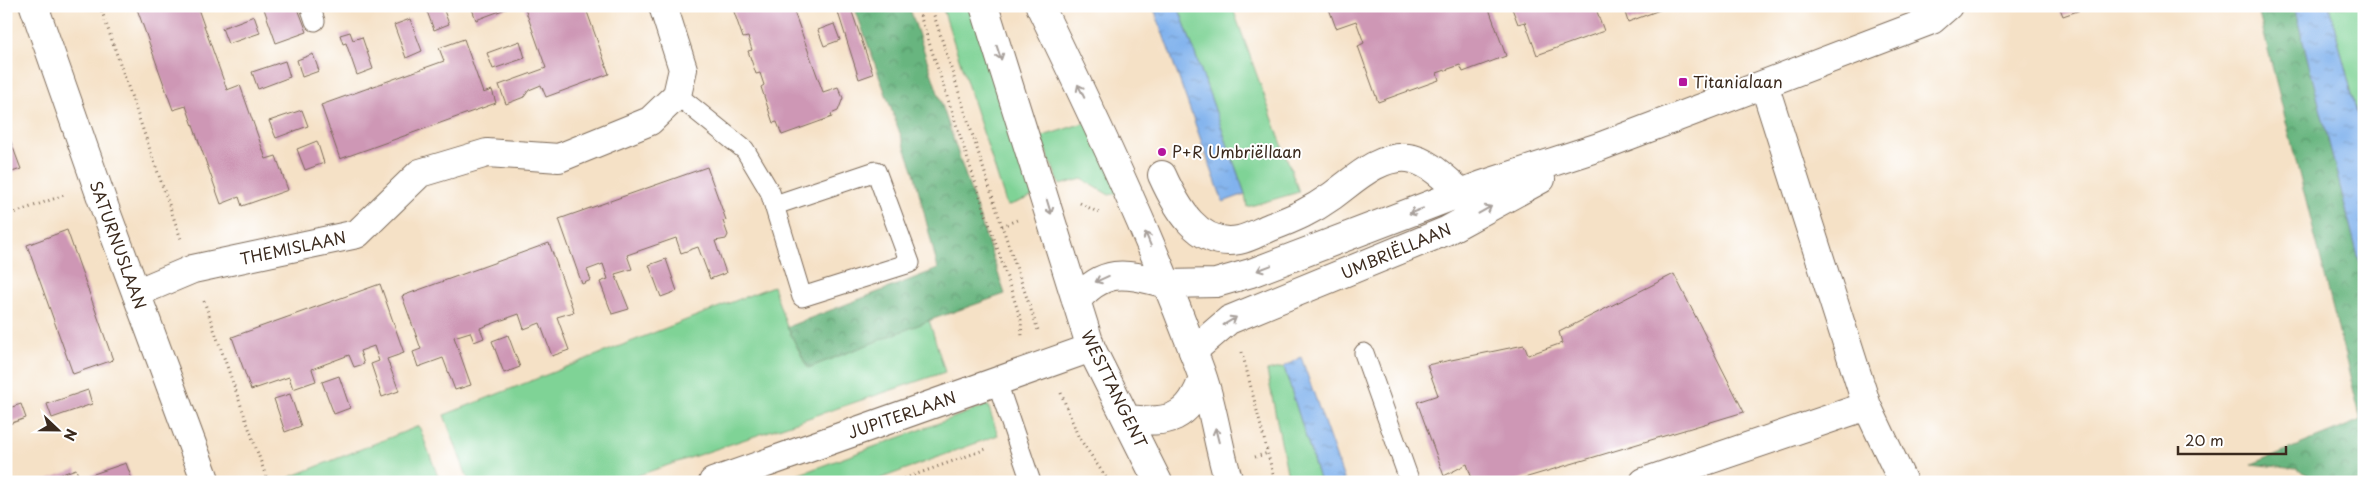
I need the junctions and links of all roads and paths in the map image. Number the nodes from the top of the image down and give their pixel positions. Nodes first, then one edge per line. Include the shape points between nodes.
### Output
1 (34, 6) edge
2 (662, 6) edge
3 (917, 6) edge
4 (931, 6) edge
5 (984, 6) edge
6 (1040, 6) edge
7 (1948, 6) edge
8 (1764, 84) junction
9 (677, 95) junction
10 (1600, 147) junction
11 (1162, 174) dead end
12 (96, 184) junction
13 (1462, 193) junction
14 (774, 205) junction
15 (1049, 209) junction
16 (1137, 210) junction
17 (6, 216) edge
18 (1002, 226) junction
19 (1167, 284) junction
20 (136, 293) junction
21 (1076, 301) junction
22 (1036, 322) dead end
23 (1092, 348) junction
24 (1193, 351) junction
25 (1241, 351) dead end
26 (1364, 353) dead end
27 (1029, 370) junction
28 (1203, 378) junction
29 (996, 382) junction
30 (1065, 403) dead end
31 (1867, 406) junction
32 (1128, 419) junction
33 (1016, 438) junction
34 (206, 482) edge
35 (712, 482) edge
36 (895, 482) edge
37 (1031, 482) edge
38 (1109, 482) edge
39 (1158, 482) edge
40 (1229, 482) edge
41 (1275, 482) edge
42 (1410, 482) edge
43 (1644, 482) edge
44 (1903, 482) edge

1 - 12 street, SATURNUSLAAN
2 - 9 street via 683,69
3 - 27 path via 1021,320
4 - 18 path
5 -> 15 street, WESTTANGENT
16 -> 6 street
7 - 8 street, UMBRIËLLAAN via 1932,20
8 - 10 street, UMBRIËLLAAN
8 - 31 street
9 - 14 lane via 745,150 770,192
9 - 20 street, THEMISLAAN via 650,121 559,158 487,153 420,173 357,234 193,269
10 - 13 street, UMBRIËLLAAN
24 -> 10 street, UMBRIËLLAAN via 1229,320 1446,231
11 - 13 street via 1172,197 1188,220 1206,235 1224,240 1240,240 1310,212 1372,167 1390,159 1409,158 1422,162
12 - 17 path
12 - 20 street, SATURNUSLAAN
13 -> 19 street, UMBRIËLLAAN via 1242,276 1216,283
14 - 14 lane via 876,171 910,263 802,296
15 - 16 path via 1078,202 1111,219
15 - 18 path
15 - 21 street, WESTTANGENT
19 -> 16 street
18 - 22 path
19 -> 21 street, UMBRIËLLAAN via 1113,275 1090,286
19 - 24 street
20 - 34 street, SATURNUSLAAN
21 - 23 street, WESTTANGENT
23 - 27 street, JUPITERLAAN
23 - 32 street, WESTTANGENT
24 - 28 street
25 - 41 path
26 - 42 lane
27 - 29 street, JUPITERLAAN
28 - 32 street via 1191,405 1180,413 1153,422
40 -> 28 street
29 - 33 lane
29 - 35 street, JUPITERLAAN
30 - 38 path via 1078,436
31 - 43 street
31 - 44 street
32 - 39 street, WESTTANGENT
33 - 36 path
33 - 37 lane

